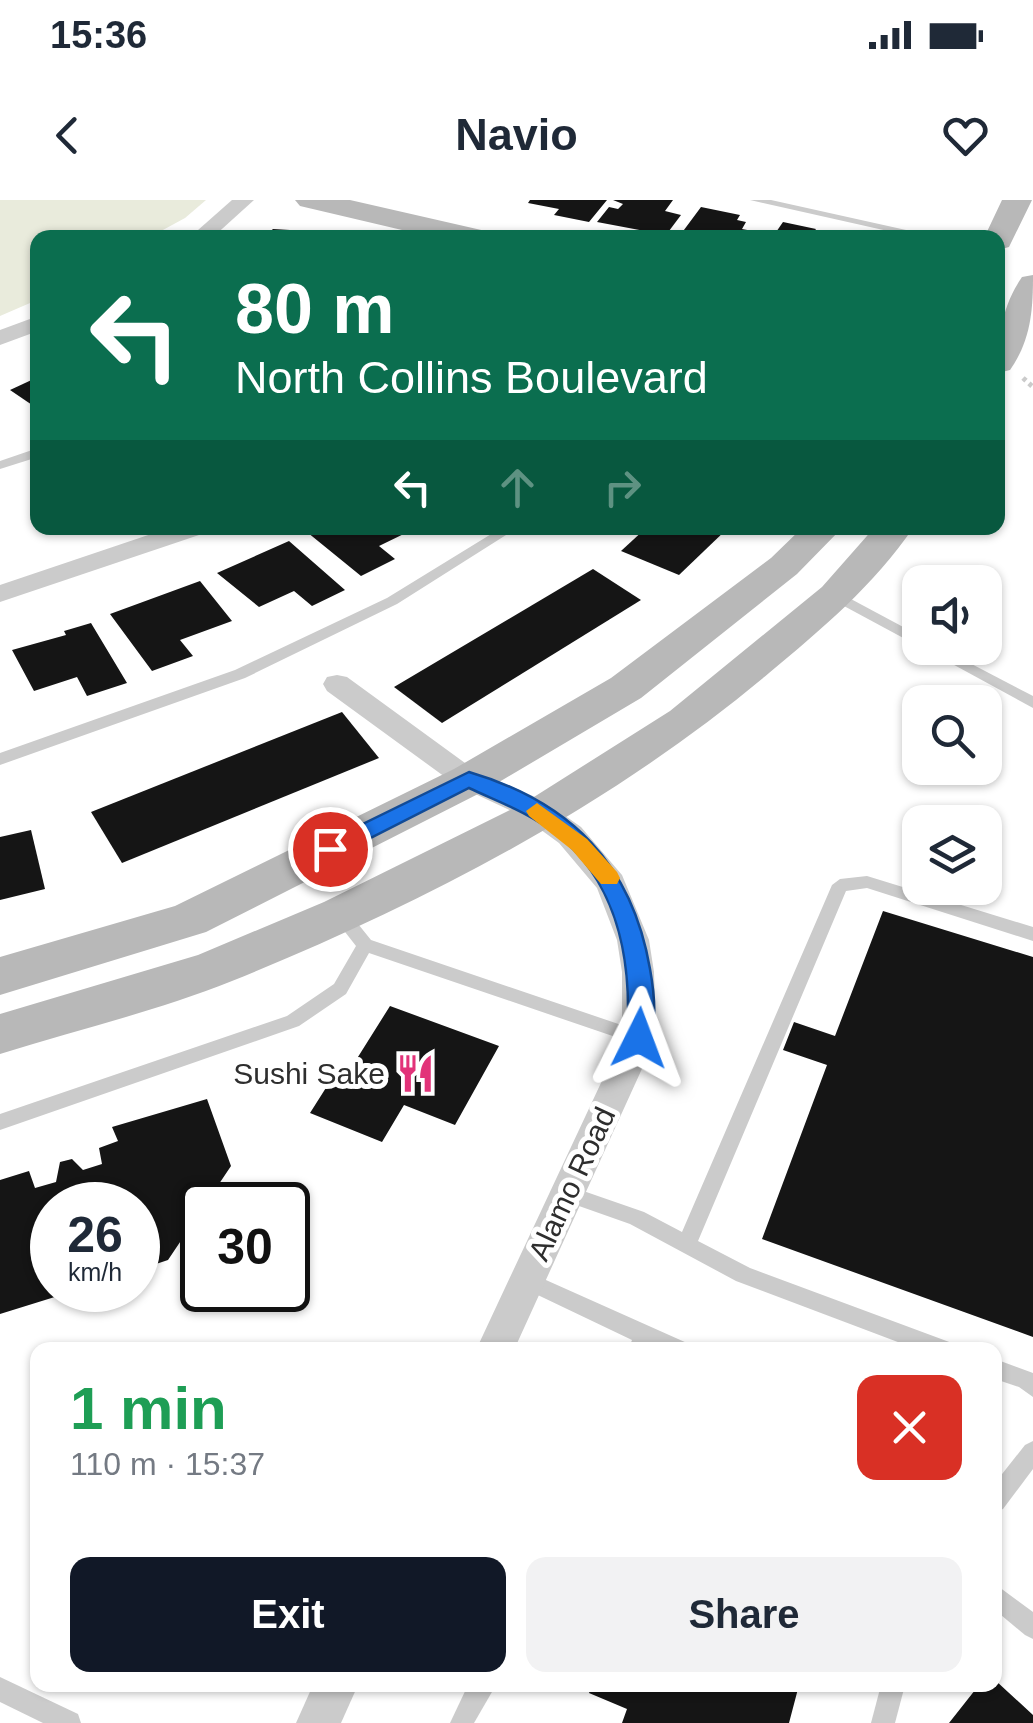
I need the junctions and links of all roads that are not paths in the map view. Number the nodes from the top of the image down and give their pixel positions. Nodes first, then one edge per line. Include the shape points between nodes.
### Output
1 (244, 200) edge
2 (310, 200) edge
3 (754, 200) edge
4 (1018, 200) edge
5 (209, 230) edge
6 (443, 230) edge
7 (898, 230) edge
8 (1003, 230) edge
9 (1033, 284) edge
10 (30, 326) edge
11 (0, 338) edge
12 (1008, 354) edge
13 (30, 455) edge
14 (0, 465) edge
15 (173, 535) edge
16 (499, 535) edge
17 (816, 535) edge
18 (888, 535) edge
19 (784, 566) junction
20 (0, 594) edge
21 (836, 596) junction
22 (902, 632) edge
23 (962, 665) edge
24 (336, 684) dead end
25 (1033, 703) edge
26 (0, 758) edge
27 (469, 780) junction
28 (542, 814) junction
29 (352, 930) junction
30 (1033, 934) edge
31 (0, 976) edge
32 (0, 1034) edge
33 (639, 1038) junction
34 (0, 1122) edge
35 (569, 1194) junction
36 (686, 1245) junction
37 (528, 1281) junction
38 (498, 1342) edge
39 (640, 1342) edge
40 (923, 1342) edge
41 (1002, 1371) edge
42 (1033, 1387) edge
43 (1033, 1452) edge
44 (1002, 1489) edge
45 (1002, 1602) edge
46 (1033, 1627) edge
47 (0, 1689) edge
48 (333, 1692) edge
49 (478, 1692) edge
50 (891, 1692) edge
51 (69, 1723) edge
52 (318, 1723) edge
53 (462, 1723) edge
54 (883, 1723) edge

1 - 5 street
2 - 6 main road
3 - 7 lane
4 - 8 main road
9 - 12 main road
10 - 11 street
13 - 14 lane
15 - 20 street
16 - 26 lane via 392,601 240,674
17 - 19 main road
18 - 21 main road
19 - 21 main road
19 - 27 main road via 626,688
21 - 22 lane
21 - 28 main road via 685,720
23 - 25 lane
24 - 27 street, Alamo Road
27 - 28 street, Alamo Road
27 - 31 main road via 190,919
28 - 29 main road
28 - 33 street, Alamo Road via 612,882 632,927 642,989
29 - 32 main road
29 - 33 lane
29 - 34 lane via 340,989 293,1021
30 - 36 lane via 867,882 840,886
33 - 35 street, Alamo Road
35 - 36 lane
35 - 37 street, Alamo Road
36 - 40 lane via 743,1275
37 - 38 street, Alamo Road
37 - 39 lane
41 - 42 lane
43 - 44 lane
45 - 46 lane
47 - 51 lane
48 - 52 street
49 - 53 lane
50 - 54 lane

